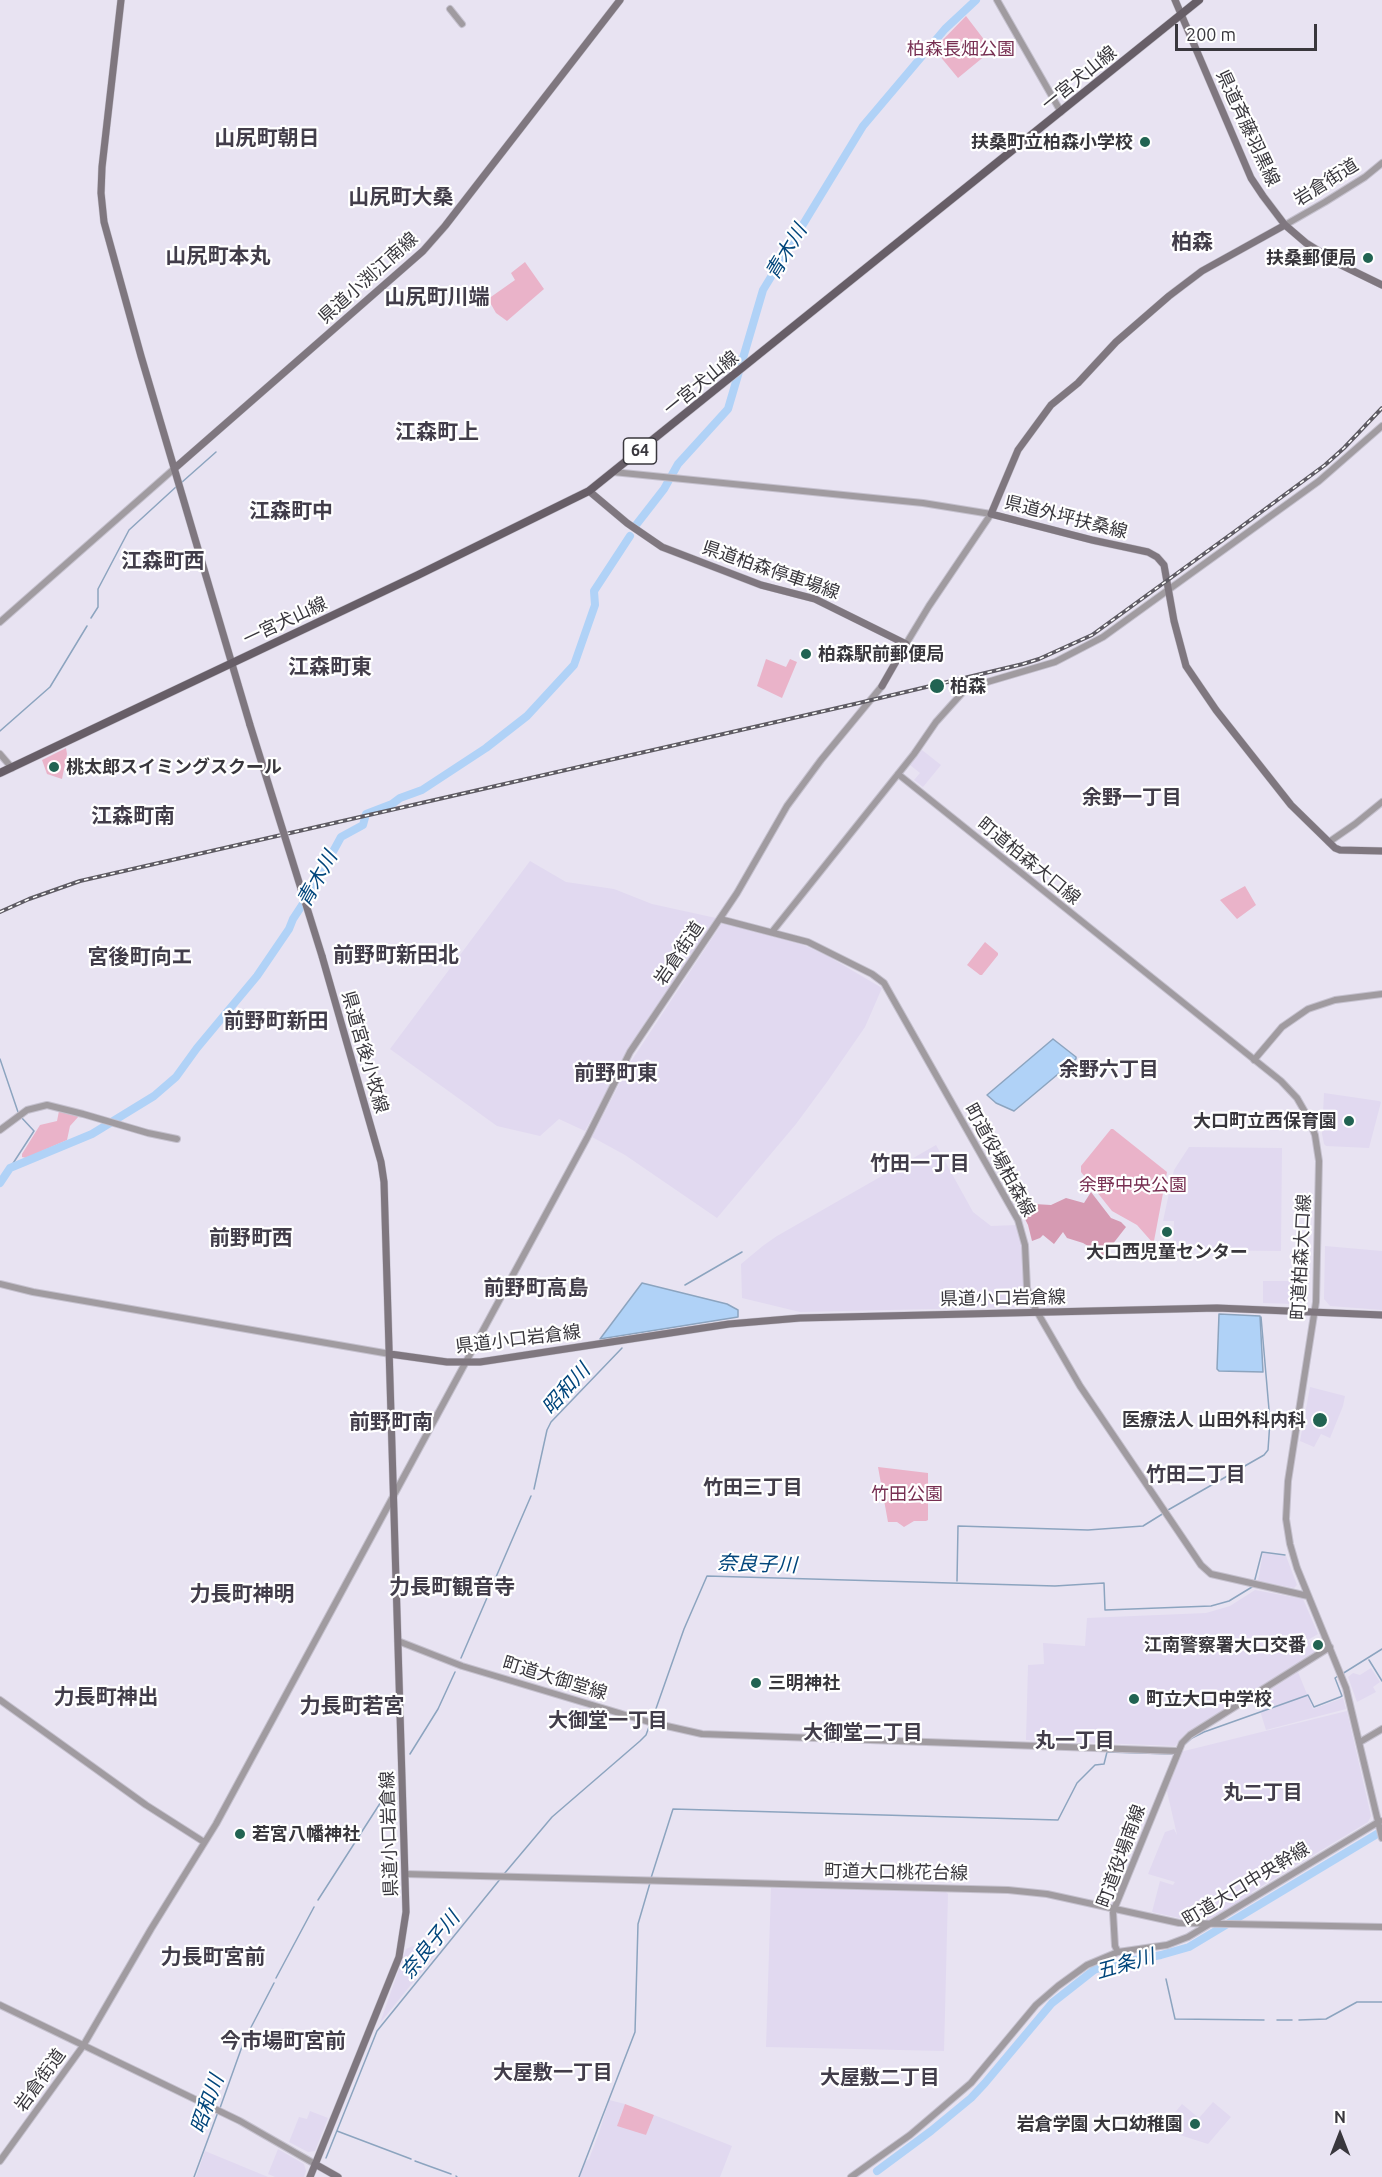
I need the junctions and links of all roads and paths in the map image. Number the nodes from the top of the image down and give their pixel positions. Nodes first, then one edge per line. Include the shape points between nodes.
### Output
1 (121, 0) edge
2 (620, 0) edge
3 (997, 0) edge
4 (1175, 0) edge
5 (1199, 0) edge
6 (450, 9) dead end
7 (1181, 15) junction
8 (462, 24) dead end
9 (1061, 112) junction
10 (1382, 163) edge
11 (1285, 225) junction
12 (1382, 285) edge
13 (1382, 426) edge
14 (175, 468) junction
15 (613, 472) junction
16 (589, 491) junction
17 (992, 514) junction
18 (1168, 590) junction
19 (0, 622) edge
20 (906, 644) junction
21 (233, 662) junction
22 (882, 686) joint
23 (0, 754) edge
24 (12, 768) junction
25 (0, 773) edge
26 (898, 774) junction
27 (1382, 802) edge
28 (1329, 842) junction
29 (1382, 851) edge
30 (720, 919) junction
31 (772, 932) junction
32 (1382, 994) edge
33 (1254, 1060) junction
34 (0, 1130) edge
35 (177, 1138) dead end
36 (0, 1284) edge
37 (1038, 1312) junction
38 (1315, 1312) junction
39 (1382, 1316) edge
40 (390, 1354) junction
41 (465, 1363) junction
42 (394, 1495) junction
43 (1308, 1596) junction
44 (398, 1641) junction
45 (1330, 1647) junction
46 (0, 1700) edge
47 (1382, 1729) edge
48 (1360, 1742) junction
49 (1178, 1751) junction
50 (1380, 1824) edge
51 (1382, 1838) edge
52 (204, 1842) junction
53 (405, 1874) junction
54 (1114, 1909) junction
55 (1214, 1924) junction
56 (1382, 1927) edge
57 (1118, 1952) junction
58 (0, 2006) edge
59 (83, 2046) junction
60 (0, 2162) edge
61 (313, 2163) junction
62 (310, 2177) edge
63 (338, 2177) edge
64 (850, 2177) edge

1 - 14 main road via 102,167 104,222
2 - 14 main road, 県道小渕江南線 via 423,251
3 - 9 street
4 - 7 main road, 県道斉藤羽黒線
5 - 7 main road, 一宮犬山線 / 64
6 - 8 street
7 - 9 main road, 一宮犬山線 / 64
7 - 11 main road, 県道斉藤羽黒線 via 1251,178
9 - 15 main road, 一宮犬山線 / 64
10 - 11 street, 岩倉街道
11 - 12 main road, 県道斉藤羽黒線 via 1317,251
11 - 17 main road, 県道外坪扶桑線 via 1202,271 1169,296 1051,405 1018,450
13 - 18 street via 1319,481
14 - 19 street
14 - 21 main road
15 - 16 main road, 一宮犬山線 / 64
15 - 17 street via 923,503
16 - 20 main road, 県道柏森停車場線 via 662,547 761,585 815,599
16 - 21 main road, 一宮犬山線 / 64
17 - 18 main road, 県道外坪扶桑線 via 1154,555 1164,566
17 - 20 street
18 - 26 street via 1118,627 1069,656 963,692
18 - 28 main road, 県道外坪扶桑線 via 1184,659 1193,678 1291,805
20 - 22 main road
21 - 24 main road, 一宮犬山線 / 64
21 - 40 main road, 県道宮後小牧線, bridge via 381,1161
22 - 30 street, 岩倉街道 via 787,806
23 - 24 street
24 - 25 main road, 一宮犬山線 / 64
26 - 31 street
26 - 33 street, 町道柏森大口線
27 - 28 street
28 - 29 main road, 県道外坪扶桑線 via 1340,850
30 - 31 street
30 - 41 street, 岩倉街道 via 630,1052
31 - 37 street, 町道役場柏森線 via 813,944 884,983 1018,1220 1026,1249 1028,1289
32 - 33 street via 1338,999 1308,1009 1282,1027
33 - 38 street, 町道柏森大口線 via 1297,1098 1315,1135 1319,1167
34 - 35 street via 27,1110 47,1106
36 - 40 street
37 - 38 main road, 県道小口岩倉線 via 1217,1308
37 - 41 main road, 県道小口岩倉線 via 756,1321
37 - 43 street, 町道役場柏森線 via 1080,1386 1204,1569 1211,1574
38 - 39 main road, 県道小口岩倉線
38 - 43 street, 町道柏森大口線 via 1286,1505 1292,1553
40 - 41 main road, 県道小口岩倉線
40 - 42 main road, 県道小口岩倉線
41 - 42 street, 岩倉街道
42 - 44 main road, 県道小口岩倉線
42 - 52 street, 岩倉街道
43 - 45 street, 町道柏森大口線
44 - 49 street, 町道大御堂線 via 462,1666 702,1734
44 - 53 main road, 県道小口岩倉線
45 - 48 street, 町道柏森大口線
45 - 49 street, 町道役場南線 via 1190,1735
46 - 52 street
47 - 48 street
48 - 50 street, 町道柏森大口線
49 - 54 street, 町道役場南線
50 - 51 street, 町道柏森大口線
50 - 55 street, 町道大口中央幹線
52 - 59 street, 岩倉街道
53 - 54 street, 町道大口桃花台線 via 1008,1890
53 - 61 main road, 県道小口岩倉線 via 405,1919 399,1957
54 - 55 street, 町道大口桃花台線 via 1179,1923
54 - 57 street, 町道役場南線
55 - 56 street, 町道大口桃花台線
55 - 57 street, 町道大口中央幹線 via 1178,1942
57 - 64 street via 1087,1965 1058,1986 1036,2006 971,2083 910,2135
58 - 59 street
59 - 60 street, 岩倉街道
59 - 61 street via 218,2110
61 - 62 main road, 県道小口岩倉線
61 - 63 main road

